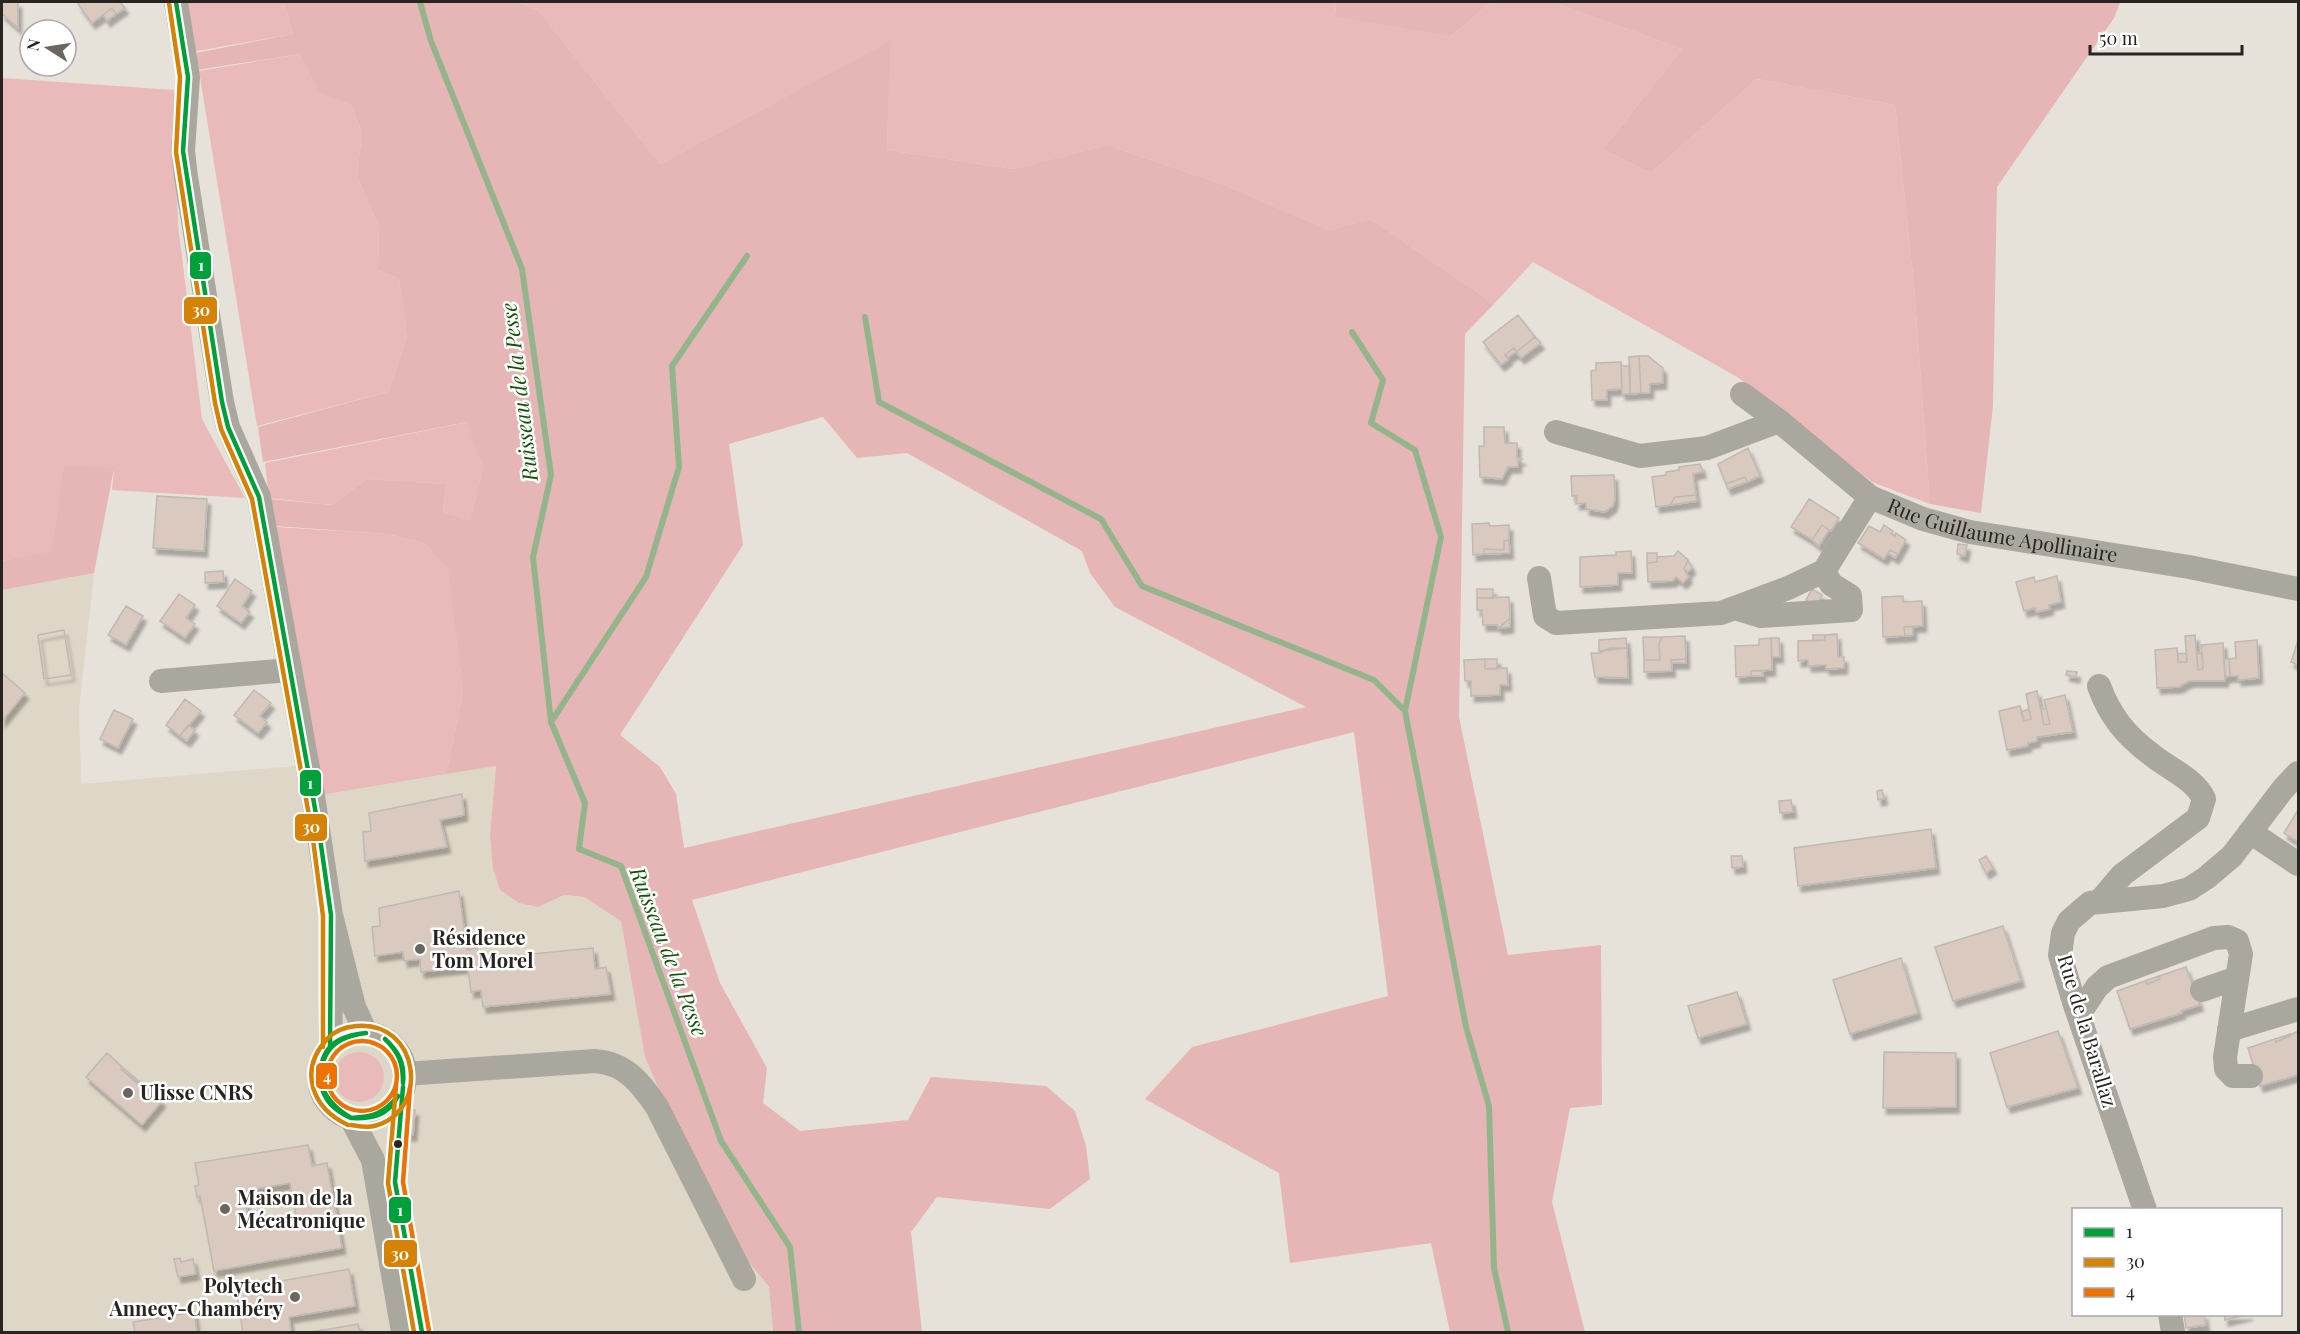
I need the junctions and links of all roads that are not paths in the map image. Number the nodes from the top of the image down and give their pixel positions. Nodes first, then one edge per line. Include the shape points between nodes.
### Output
1 (176, 2) edge
2 (1742, 394) dead end
3 (1779, 421) junction
4 (1556, 432) dead end
5 (1870, 497) junction
6 (1824, 571) junction
7 (1539, 578) dead end
8 (2298, 590) edge
9 (1735, 608) junction
10 (290, 670) junction
11 (161, 681) dead end
12 (2099, 686) dead end
13 (2298, 773) edge
14 (2250, 831) junction
15 (2298, 864) edge
16 (2100, 901) junction
17 (331, 915) junction
18 (2237, 978) junction
19 (2202, 990) dead end
20 (2298, 1009) edge
21 (2079, 1014) junction
22 (2229, 1030) junction
23 (366, 1033) junction
24 (330, 1047) junction
25 (404, 1074) junction
26 (2251, 1076) dead end
27 (382, 1114) junction
28 (351, 1118) junction
29 (373, 1160) junction
30 (2145, 1208) edge
31 (744, 1279) dead end
32 (2170, 1316) edge
33 (403, 1332) edge
34 (2173, 1332) edge

1 - 10 street via 189,77 183,151 222,402 228,427 259,497
2 - 3 street, Rue Guillaume Apollinaire
3 - 4 street via 1707,448 1641,456
3 - 5 street, Rue Guillaume Apollinaire
5 - 6 street
5 - 8 street, Rue Guillaume Apollinaire via 1923,519 1970,532 2189,567
6 - 9 street
6 - 9 street via 1831,584 1850,596 1851,610 1761,616
7 - 9 street via 1545,616 1556,623 1688,616
10 - 11 street
10 - 17 street
12 - 16 street via 2107,708 2124,732 2199,788 2204,799 2198,818 2122,875
13 - 14 street, Rue de la Barallaz
14 - 15 street
14 - 16 street, Rue de la Barallaz via 2232,856 2189,889 2163,896
16 - 21 street, Rue de la Barallaz via 2081,908 2063,933 2060,955
17 - 23 street via 354,1007
17 - 24 street
18 - 19 street
18 - 21 street via 2241,954 2237,941 2214,938 2108,977
18 - 22 street
20 - 22 street
21 - 30 street, Rue de la Barallaz
22 - 26 street via 2226,1069 2232,1076
23 - 24 street via 341,1038
23 - 25 street via 383,1039 397,1051
24 - 28 street via 321,1063 322,1092 333,1108
25 - 27 street via 399,1098
25 - 31 street via 595,1061 623,1068 657,1107
27 - 28 street
27 - 29 street
28 - 29 street
29 - 33 street
32 - 34 street

